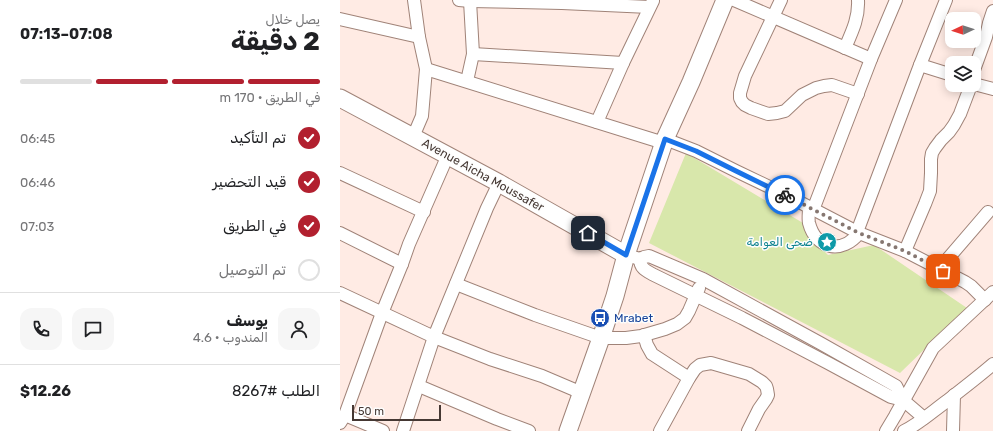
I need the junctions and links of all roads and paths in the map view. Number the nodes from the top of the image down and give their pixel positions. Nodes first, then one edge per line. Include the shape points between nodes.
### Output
1 (414, 0) edge
2 (725, 0) edge
3 (734, 0) edge
4 (781, 0) edge
5 (858, 0) edge
6 (896, 0) edge
7 (946, 0) edge
8 (465, 1) edge
9 (651, 4) edge
10 (993, 11) edge
11 (773, 17) junction
12 (340, 19) edge
13 (419, 38) junction
14 (845, 48) junction
15 (473, 54) junction
16 (979, 56) edge
17 (871, 59) junction
18 (623, 62) junction
19 (920, 65) junction
20 (426, 69) junction
21 (945, 73) edge
22 (467, 81) junction
23 (981, 86) edge
24 (993, 89) edge
25 (968, 92) edge
26 (858, 94) junction
27 (340, 98) edge
28 (597, 122) junction
29 (413, 137) junction
30 (665, 141) junction
31 (448, 155) junction
32 (340, 173) edge
33 (499, 183) junction
34 (811, 209) junction
35 (424, 212) junction
36 (988, 212) dead end
37 (858, 232) junction
38 (340, 234) edge
39 (905, 251) junction
40 (633, 257) junction
41 (402, 264) junction
42 (939, 269) junction
43 (703, 279) junction
44 (456, 284) junction
45 (340, 293) edge
46 (696, 295) junction
47 (989, 296) edge
48 (382, 313) junction
49 (644, 335) junction
50 (434, 337) junction
51 (602, 338) junction
52 (993, 364) edge
53 (689, 378) junction
54 (419, 386) junction
55 (582, 393) junction
56 (954, 395) junction
57 (903, 400) junction
58 (924, 418) junction
59 (342, 419) edge
60 (907, 430) edge
61 (383, 431) edge
62 (403, 431) edge
63 (529, 431) edge
64 (568, 431) edge
65 (660, 431) edge
66 (748, 431) edge
67 (886, 431) edge
68 (953, 431) edge

1 - 13 street
2 - 30 street
3 - 11 street
4 - 11 street
5 - 14 street via 856,23
6 - 17 street
7 - 19 street
8 - 9 street
8 - 15 street
9 - 18 street
10 - 16 street
11 - 14 street
11 - 26 street via 745,76 740,93 745,105 760,112 777,113 785,111 802,95 816,88 832,85
12 - 13 street
13 - 20 street
14 - 17 street
15 - 18 street
15 - 22 street
17 - 26 street
18 - 28 street
19 - 21 street
19 - 37 street
20 - 22 street
20 - 29 street via 422,116
22 - 28 street
23 - 24 street
25 - 39 street via 954,125 930,158 930,190
26 - 34 street
27 - 29 street, Avenue Aicha Moussafer
28 - 30 street
29 - 31 street, Avenue Aicha Moussafer
30 - 34 street via 696,151
30 - 40 street
31 - 33 street, Avenue Aicha Moussafer
31 - 35 street
32 - 35 street
33 - 40 street, Avenue Aicha Moussafer
33 - 44 street
34 - 37 street
34 - 37 street via 809,223 812,231 827,246 835,247 851,242
35 - 41 street
36 - 42 street
37 - 39 street
38 - 41 street
39 - 42 street
40 - 43 street via 649,256
40 - 46 street via 642,269
40 - 51 street via 615,296
41 - 48 street
42 - 47 street
43 - 46 street
43 - 57 street via 896,386
44 - 50 street
44 - 51 street
45 - 48 street
46 - 49 street via 685,318 665,329
46 - 57 street via 891,398
47 - 57 street via 933,348
48 - 50 street
48 - 59 street
49 - 51 street
49 - 53 street via 652,354
50 - 54 street
50 - 55 street
51 - 55 street
52 - 56 street
53 - 65 street
53 - 66 street via 700,365 711,363 749,374 762,382 768,395
54 - 62 street
54 - 63 street
55 - 64 street
56 - 58 street
56 - 68 street
57 - 58 street
57 - 67 street
58 - 60 street
59 - 61 street

